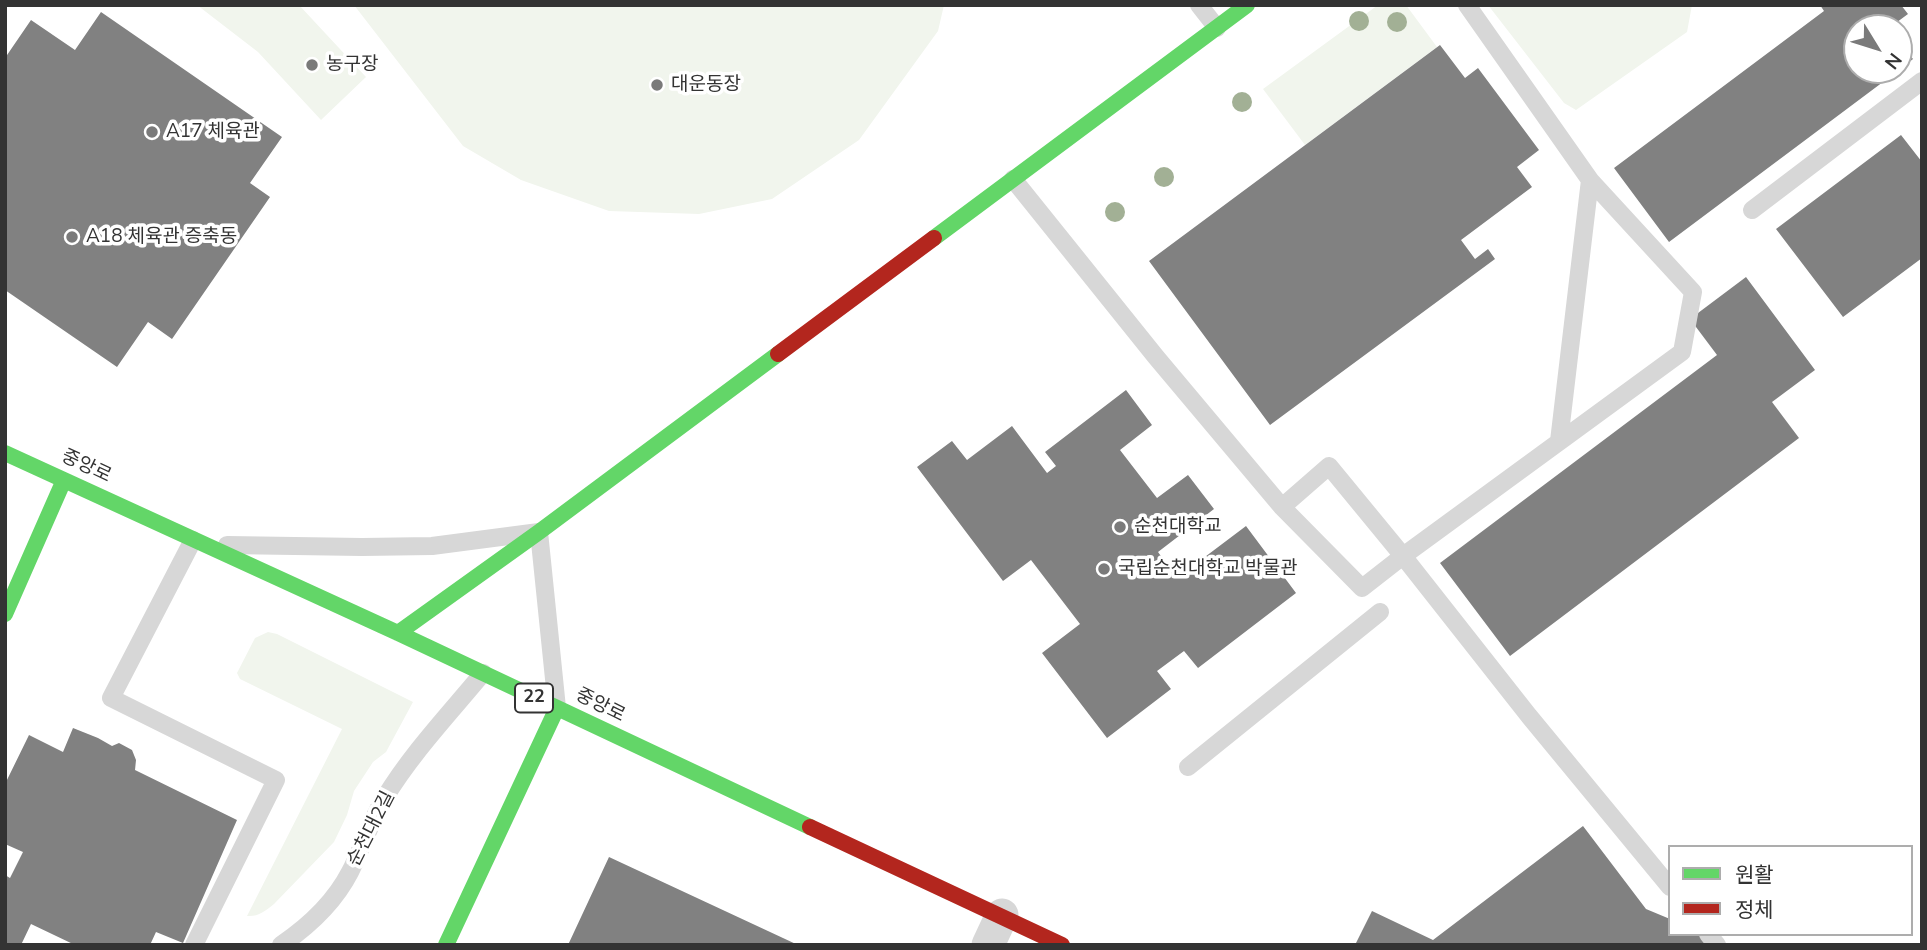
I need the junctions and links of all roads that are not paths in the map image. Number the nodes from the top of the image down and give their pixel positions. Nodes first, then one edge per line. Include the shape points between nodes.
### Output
1 (1199, 5) edge
2 (1247, 5) edge
3 (1467, 5) edge
4 (1217, 28) junction
5 (1922, 81) edge
6 (1013, 180) junction
7 (1590, 180) junction
8 (1752, 211) dead end
9 (1559, 441) junction
10 (5, 453) edge
11 (64, 480) junction
12 (1282, 507) junction
13 (539, 532) junction
14 (198, 543) junction
15 (1403, 556) junction
16 (1380, 612) dead end
17 (5, 614) edge
18 (398, 633) junction
19 (483, 673) junction
20 (557, 708) junction
21 (1188, 767) dead end
22 (1668, 885) edge
23 (1002, 915) junction
24 (194, 945) edge
25 (281, 945) edge
26 (446, 945) edge
27 (988, 945) edge
28 (1062, 945) edge

1 - 4 lane
2 - 4 street
3 - 7 lane
4 - 6 street
5 - 8 lane
6 - 12 lane
6 - 13 street
7 - 9 lane
7 - 9 lane via 1693,292 1682,352
9 - 15 lane
10 - 11 street, 중앙로 / 22
11 - 14 street, 중앙로 / 22
11 - 17 street
12 - 15 lane via 1362,588
12 - 15 lane via 1329,466
13 - 14 lane via 432,546
13 - 18 street
13 - 20 lane
14 - 18 street, 중앙로 / 22
14 - 24 lane via 111,698 276,779
15 - 22 lane
16 - 21 lane
18 - 19 street, 중앙로 / 22
19 - 20 street, 중앙로 / 22
19 - 25 lane, 순천대2길 via 384,800 349,874 322,912
20 - 23 street, 중앙로 / 22
20 - 26 street
23 - 27 street
23 - 28 street, 중앙로 / 22

